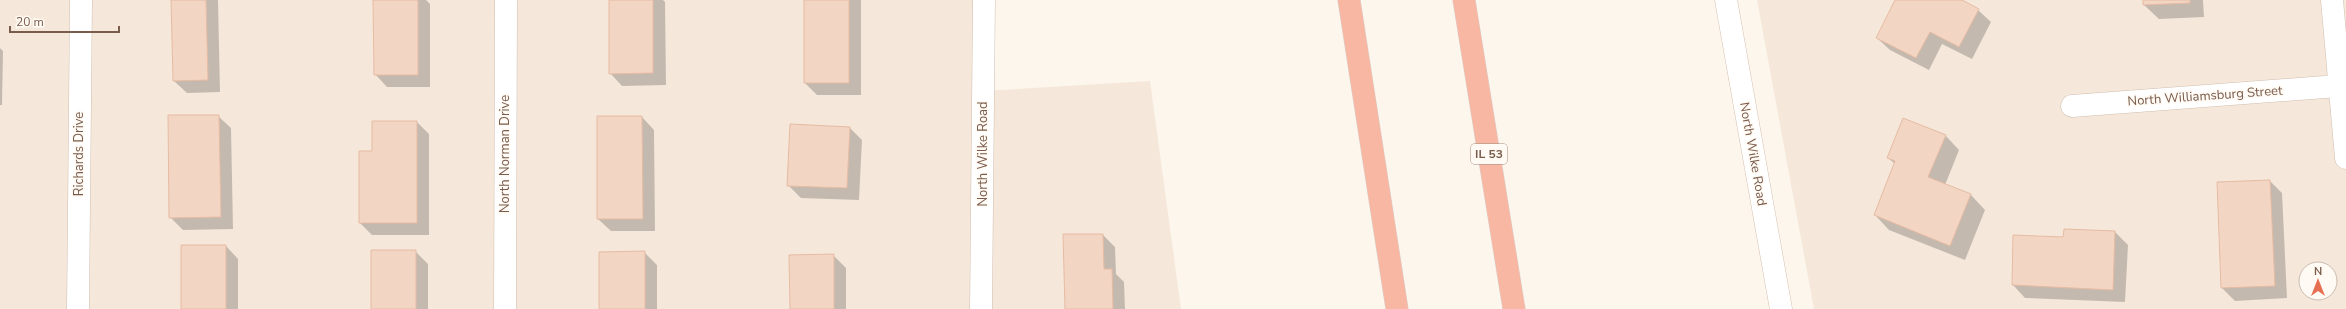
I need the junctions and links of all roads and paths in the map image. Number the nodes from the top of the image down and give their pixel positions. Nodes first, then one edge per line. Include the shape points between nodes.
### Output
1 (81, 0) edge
2 (506, 0) edge
3 (984, 0) edge
4 (1350, 0) edge
5 (1464, 0) edge
6 (1726, 0) edge
7 (2332, 0) edge
8 (2338, 86) junction
9 (2072, 106) dead end
10 (2346, 158) edge
11 (78, 309) edge
12 (505, 309) edge
13 (981, 309) edge
14 (1397, 309) edge
15 (1514, 309) edge
16 (1781, 309) edge

1 - 11 street, Richards Drive
2 - 12 street, North Norman Drive
3 - 13 street, North Wilke Road
4 - 14 highway
5 - 15 highway, IL 53
6 - 16 street, North Wilke Road
7 - 8 street
8 - 9 street, North Williamsburg Street
8 - 10 street

